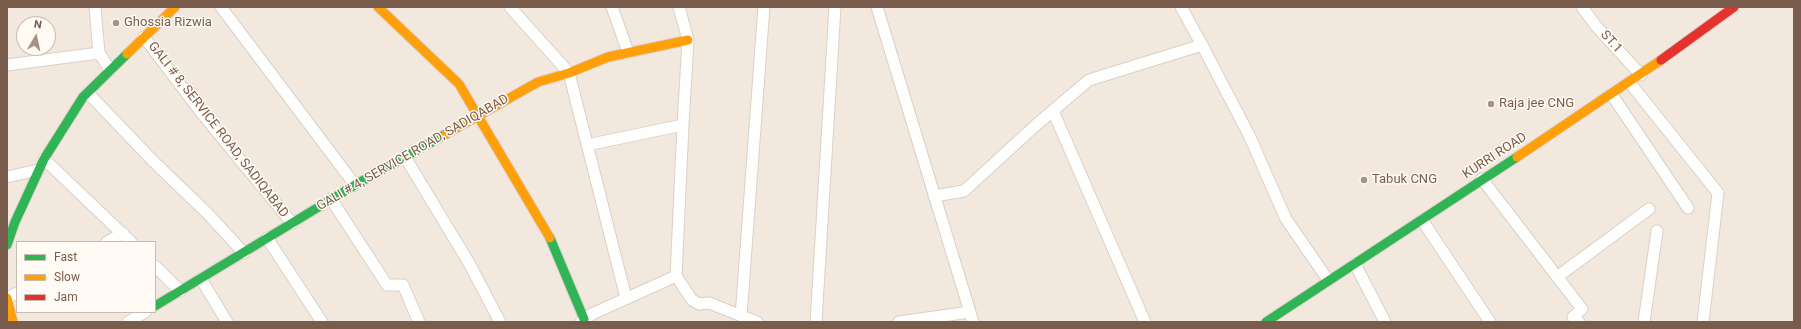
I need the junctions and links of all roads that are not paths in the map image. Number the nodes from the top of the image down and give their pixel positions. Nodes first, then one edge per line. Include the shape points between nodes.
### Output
1 (95, 7) edge
2 (174, 7) edge
3 (221, 7) edge
4 (378, 7) edge
5 (510, 7) edge
6 (612, 7) edge
7 (679, 7) edge
8 (764, 7) edge
9 (835, 7) edge
10 (877, 7) edge
11 (1181, 7) edge
12 (1582, 7) edge
13 (1734, 7) edge
14 (144, 37) junction
15 (688, 40) junction
16 (1202, 45) junction
17 (628, 52) junction
18 (100, 53) junction
19 (7, 65) edge
20 (110, 70) junction
21 (569, 73) junction
22 (1641, 75) junction
23 (1630, 83) junction
24 (88, 93) junction
25 (1612, 95) junction
26 (1053, 111) junction
27 (477, 117) junction
28 (682, 125) junction
29 (588, 145) junction
30 (406, 157) junction
31 (44, 159) junction
32 (38, 170) junction
33 (7, 176) edge
34 (1482, 179) junction
35 (355, 185) junction
36 (934, 196) junction
37 (331, 199) junction
38 (1688, 208) dead end
39 (1649, 209) dead end
40 (1422, 220) junction
41 (292, 223) junction
42 (1657, 231) dead end
43 (123, 233) junction
44 (267, 238) junction
45 (109, 241) edge
46 (130, 241) edge
47 (7, 245) edge
48 (244, 253) junction
49 (1355, 264) junction
50 (156, 267) edge
51 (676, 276) junction
52 (1556, 277) junction
53 (201, 279) junction
54 (1328, 280) junction
55 (180, 291) junction
56 (16, 293) edge
57 (7, 298) edge
58 (626, 298) junction
59 (156, 305) edge
60 (143, 313) edge
61 (741, 316) junction
62 (972, 317) edge
63 (588, 319) edge
64 (1574, 320) edge
65 (130, 321) edge
66 (13, 322) edge
67 (227, 322) edge
68 (322, 322) edge
69 (418, 322) edge
70 (500, 322) edge
71 (757, 322) edge
72 (816, 322) edge
73 (899, 322) edge
74 (1145, 322) edge
75 (1266, 322) edge
76 (1385, 322) edge
77 (1490, 322) edge
78 (1644, 322) edge
79 (1703, 322) edge

1 - 18 street
2 - 14 street
3 - 35 street
4 - 27 street via 458,84
5 - 21 street
6 - 17 street
7 - 15 street
8 - 61 street
9 - 72 street
10 - 36 street
11 - 16 street
12 - 22 street, ST.1
13 - 22 street, KURRI ROAD
14 - 20 street
14 - 41 street, GALI # 8, SERVICE ROAD, SADIQABAD via 200,111
15 - 17 street, GALI # 4, SERVICE ROAD, SADIQABAD
15 - 28 street
16 - 26 street via 1089,80
16 - 54 street via 1249,135 1286,218
17 - 21 street, GALI # 4, SERVICE ROAD, SADIQABAD
18 - 19 street
18 - 20 street
20 - 24 street
21 - 27 street, GALI # 4, SERVICE ROAD, SADIQABAD via 538,82
21 - 29 street
22 - 23 street, KURRI ROAD
23 - 25 street, KURRI ROAD
23 - 79 street via 1718,192
24 - 31 street
24 - 48 street via 153,161 208,213
25 - 34 street, KURRI ROAD
25 - 38 street
26 - 36 street via 964,191
26 - 74 street
27 - 30 street, GALI # 4, SERVICE ROAD, SADIQABAD
27 - 63 street via 554,245
28 - 29 street
28 - 51 street
29 - 58 street
30 - 35 street, GALI # 4, SERVICE ROAD, SADIQABAD
30 - 70 street via 469,263
31 - 32 street
31 - 43 street
32 - 33 street
32 - 47 street via 14,222
34 - 40 street, KURRI ROAD
34 - 52 street
35 - 37 street, GALI # 4, SERVICE ROAD, SADIQABAD
36 - 62 street
37 - 41 street, GALI # 4, SERVICE ROAD, SADIQABAD
37 - 69 street via 387,286 403,285
39 - 52 street
40 - 49 street, KURRI ROAD
40 - 77 street
41 - 44 street, GALI # 4, SERVICE ROAD, SADIQABAD
42 - 78 street
43 - 45 street
43 - 46 street
44 - 48 street, GALI # 4, SERVICE ROAD, SADIQABAD
44 - 68 street
48 - 53 street, GALI # 4, SERVICE ROAD, SADIQABAD
49 - 54 street, KURRI ROAD
49 - 76 street
50 - 55 street
51 - 58 street
51 - 61 street via 692,300 699,304 709,303
52 - 64 street via 1582,309
53 - 55 street, GALI # 4, SERVICE ROAD, SADIQABAD
53 - 67 street
54 - 75 street, KURRI ROAD
55 - 59 street, GALI # 4, SERVICE ROAD, SADIQABAD
56 - 57 street
57 - 66 street
58 - 63 street
60 - 65 street
61 - 71 street
62 - 73 street

